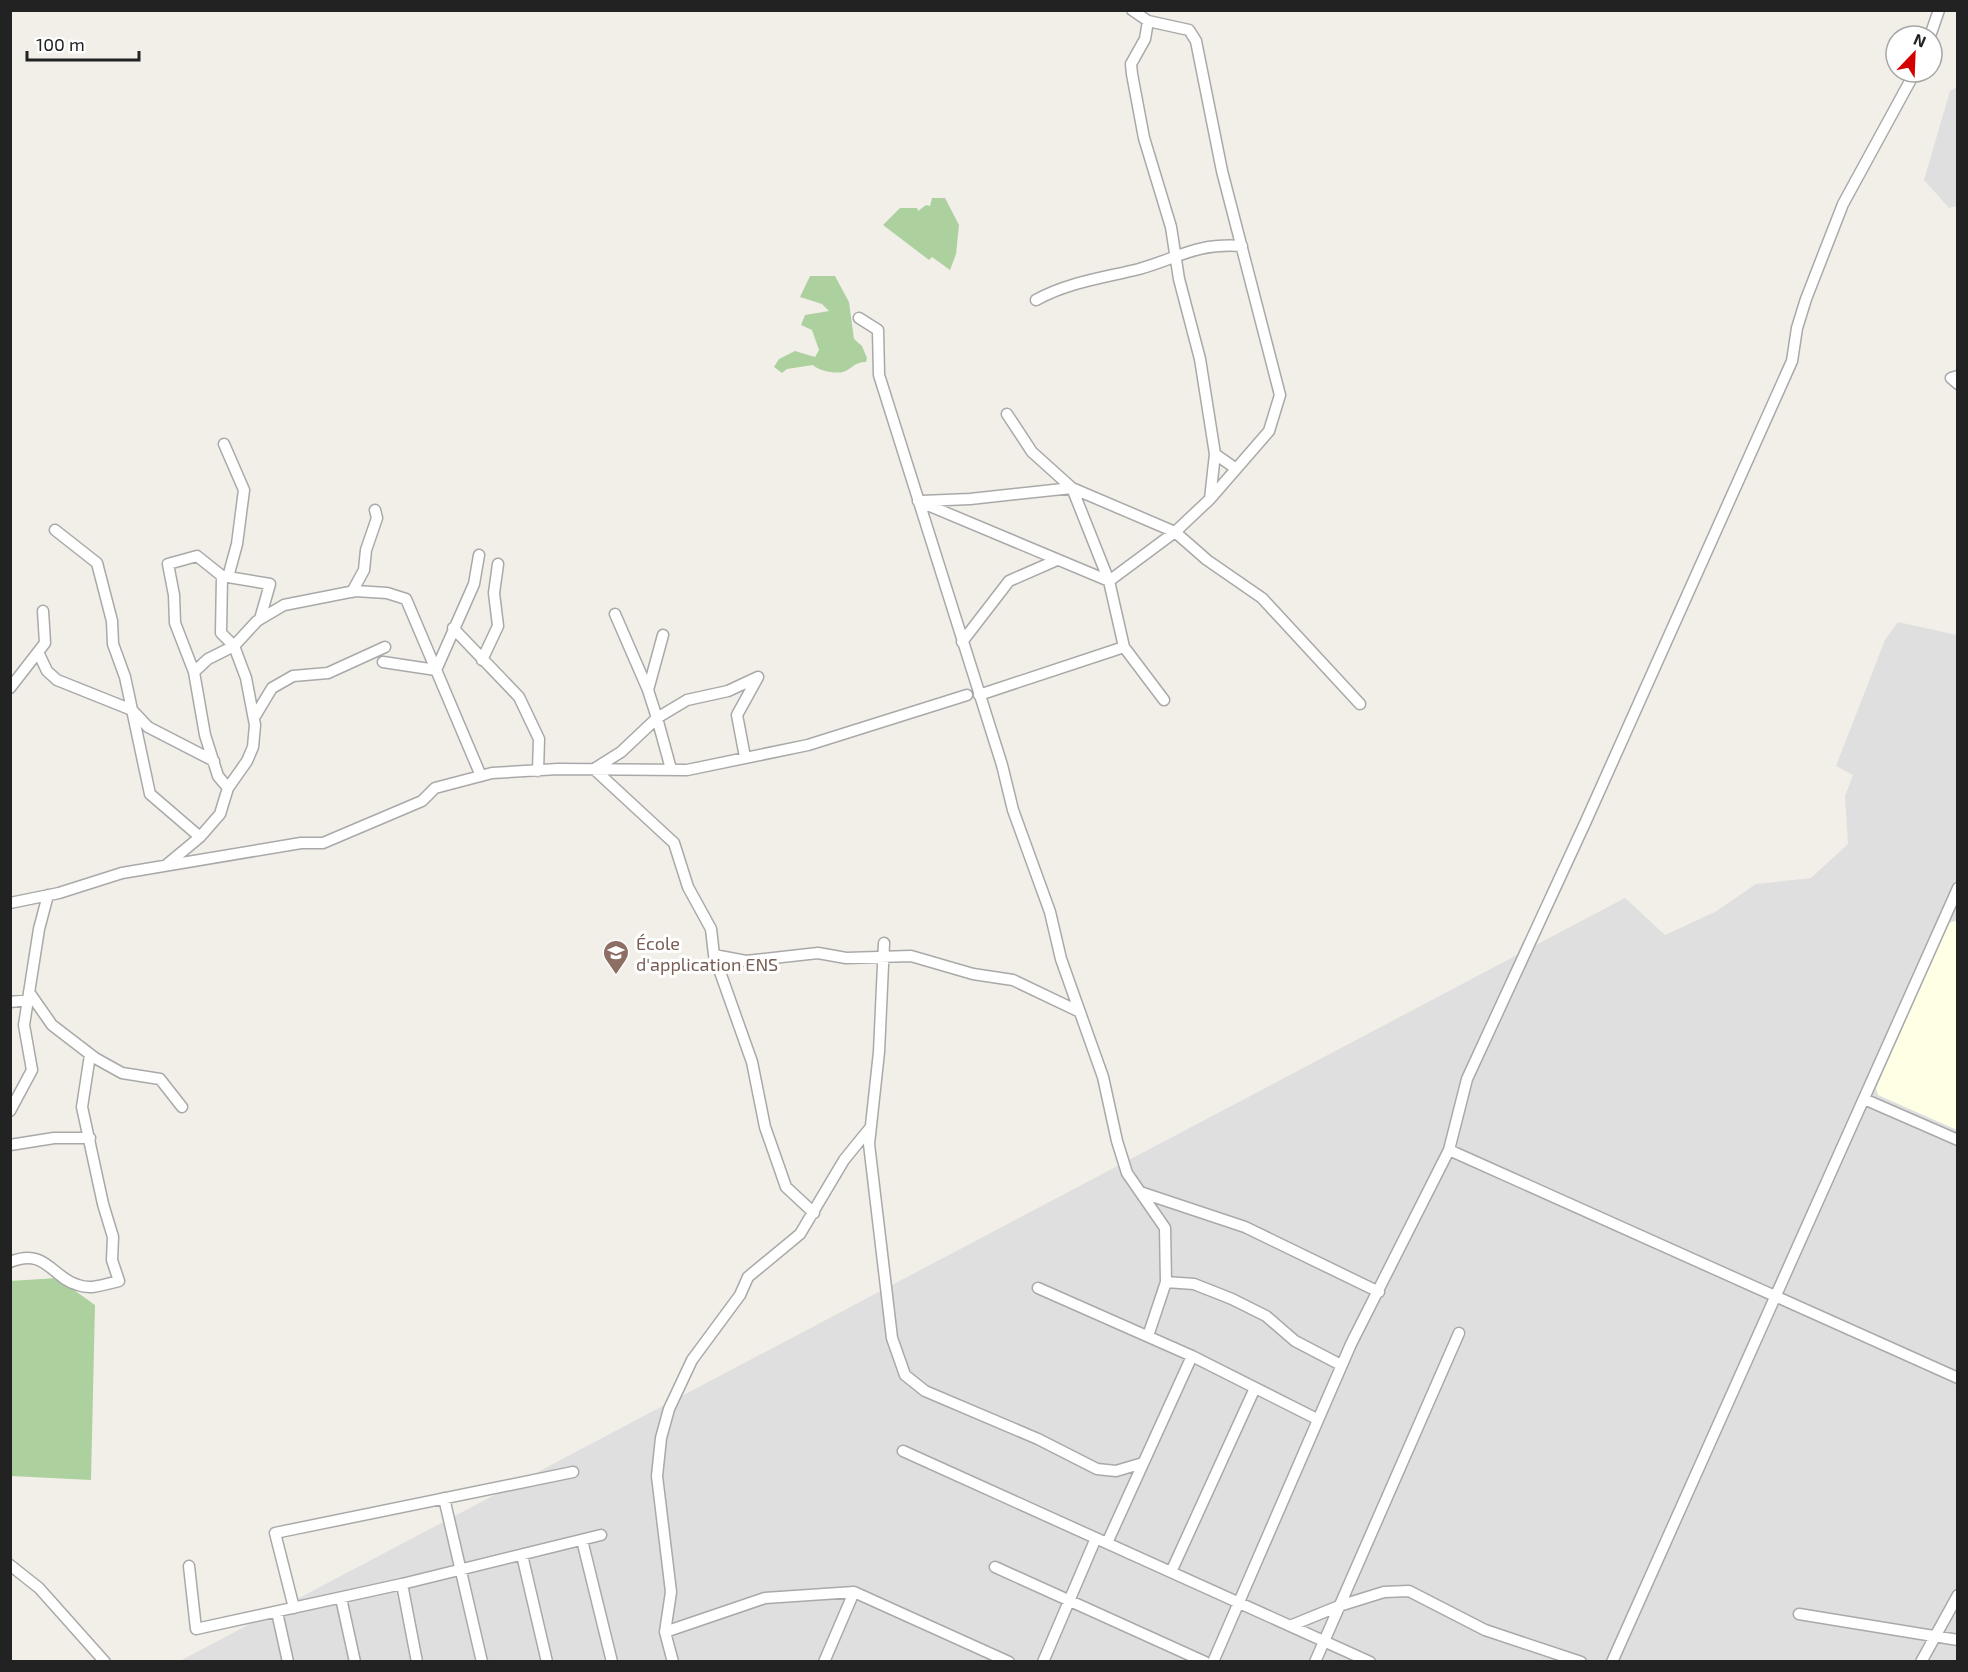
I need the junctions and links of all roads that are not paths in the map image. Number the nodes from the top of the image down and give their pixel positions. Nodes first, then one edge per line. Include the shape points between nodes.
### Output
1 (1132, 10) edge
2 (1148, 21) junction
3 (1908, 84) edge
4 (1242, 246) junction
5 (1176, 255) junction
6 (1036, 300) dead end
7 (859, 318) dead end
8 (1958, 376) edge
9 (1958, 384) edge
10 (1007, 414) dead end
11 (224, 444) dead end
12 (1215, 454) junction
13 (1234, 468) junction
14 (1072, 488) junction
15 (1210, 499) junction
16 (918, 501) junction
17 (375, 510) dead end
18 (55, 530) dead end
19 (1175, 532) junction
20 (479, 555) dead end
21 (1057, 560) junction
22 (498, 564) dead end
23 (225, 576) junction
24 (1109, 581) junction
25 (352, 592) junction
26 (43, 611) dead end
27 (615, 614) dead end
28 (261, 619) junction
29 (453, 628) junction
30 (663, 635) dead end
31 (963, 642) junction
32 (234, 646) junction
33 (386, 647) dead end
34 (1124, 647) junction
35 (38, 652) junction
36 (482, 660) junction
37 (383, 662) dead end
38 (436, 670) junction
39 (194, 672) junction
40 (10, 688) edge
41 (648, 690) junction
42 (967, 695) dead end
43 (979, 695) junction
44 (1164, 700) dead end
45 (1360, 704) dead end
46 (132, 710) junction
47 (254, 718) junction
48 (657, 718) junction
49 (745, 757) junction
50 (214, 761) junction
51 (594, 770) junction
52 (671, 770) junction
53 (538, 771) junction
54 (481, 776) junction
55 (228, 788) junction
56 (200, 837) junction
57 (165, 866) junction
58 (1958, 888) edge
59 (48, 895) junction
60 (10, 903) edge
61 (884, 943) dead end
62 (714, 956) junction
63 (883, 957) junction
64 (29, 996) junction
65 (10, 1002) edge
66 (1080, 1012) junction
67 (90, 1055) junction
68 (1864, 1099) junction
69 (182, 1107) dead end
70 (10, 1111) edge
71 (870, 1128) junction
72 (90, 1138) junction
73 (1958, 1140) edge
74 (10, 1145) edge
75 (1449, 1150) junction
76 (1140, 1192) junction
77 (814, 1213) junction
78 (10, 1262) edge
79 (1166, 1282) junction
80 (1038, 1288) dead end
81 (1379, 1292) junction
82 (1776, 1295) junction
83 (1459, 1333) dead end
84 (1148, 1336) junction
85 (1192, 1356) junction
86 (1341, 1365) junction
87 (1958, 1378) edge
88 (1255, 1388) junction
89 (1317, 1419) junction
90 (903, 1451) dead end
91 (1143, 1463) junction
92 (573, 1472) dead end
93 (444, 1498) junction
94 (601, 1535) dead end
95 (1096, 1538) junction
96 (582, 1540) junction
97 (1107, 1543) junction
98 (522, 1555) junction
99 (10, 1565) edge
100 (189, 1566) dead end
101 (995, 1567) dead end
102 (461, 1570) junction
103 (1172, 1572) junction
104 (402, 1584) junction
105 (854, 1592) junction
106 (1958, 1596) edge
107 (341, 1598) junction
108 (1069, 1600) junction
109 (1239, 1603) junction
110 (1339, 1606) junction
111 (294, 1608) junction
112 (277, 1612) junction
113 (1799, 1614) dead end
114 (1290, 1626) junction
115 (665, 1632) junction
116 (1936, 1636) junction
117 (1958, 1640) edge
118 (1324, 1641) junction
119 (105, 1662) edge
120 (288, 1662) edge
121 (355, 1662) edge
122 (417, 1662) edge
123 (482, 1662) edge
124 (547, 1662) edge
125 (612, 1662) edge
126 (673, 1662) edge
127 (824, 1662) edge
128 (1009, 1662) edge
129 (1043, 1662) edge
130 (1205, 1662) edge
131 (1213, 1662) edge
132 (1315, 1662) edge
133 (1370, 1662) edge
134 (1581, 1662) edge
135 (1612, 1662) edge
136 (1921, 1662) edge

1 - 2 street
2 - 4 street via 1182,27 1196,41
2 - 5 street via 1146,39 1131,63 1144,138
3 - 75 street via 1843,204 1806,299 1792,361 1467,1079
4 - 5 street via 1202,246
4 - 13 street via 1280,395 1269,431
5 - 6 street via 1153,265 1068,285
5 - 12 street via 1200,359
7 - 16 street via 878,330 879,375
8 - 9 street via 1951,378
10 - 14 street via 1032,452
11 - 23 street via 244,489 237,544
12 - 13 street
12 - 15 street
13 - 15 street
14 - 16 street via 970,500
14 - 19 street
14 - 24 street
15 - 19 street
16 - 21 street
16 - 31 street
17 - 25 street via 377,518 364,570
18 - 46 street via 97,563 112,621 113,644
19 - 24 street
19 - 45 street via 1262,598
20 - 29 street via 474,584
21 - 24 street
21 - 31 street via 1009,581
22 - 36 street via 494,593 498,626
23 - 28 street via 270,584
23 - 32 street via 221,633
23 - 39 street via 197,556 168,564 175,623
24 - 34 street
25 - 28 street via 284,605
25 - 38 street via 387,593 406,599
26 - 35 street via 45,643
27 - 41 street
28 - 32 street
29 - 36 street
29 - 38 street
30 - 41 street
31 - 43 street
32 - 39 street via 208,659
32 - 47 street
33 - 47 street via 328,673 293,676 272,688
34 - 43 street
34 - 44 street
35 - 40 street
35 - 46 street via 46,671 57,680
36 - 53 street via 519,697 539,739
37 - 38 street
38 - 54 street
39 - 50 street via 205,735
41 - 48 street
42 - 49 street via 808,745
43 - 66 street
46 - 50 street via 148,727
46 - 56 street via 150,794
47 - 55 street via 253,747
48 - 49 street via 687,700 728,691 758,677 737,715
48 - 51 street via 621,752
48 - 52 street
49 - 52 street
50 - 55 street via 218,776
51 - 52 street
51 - 53 street
51 - 62 street via 674,843 688,887 711,929
53 - 54 street
54 - 57 street via 435,788 422,801 323,843 301,843
55 - 56 street via 220,814
56 - 57 street
57 - 59 street via 122,873
58 - 68 street
59 - 60 street
59 - 64 street
61 - 63 street
62 - 63 street via 746,961 818,953 846,958
62 - 77 street via 752,1062 765,1127 786,1187
63 - 66 street via 911,956 1013,981
63 - 71 street via 879,1052
64 - 65 street
64 - 67 street via 52,1025
64 - 70 street via 24,1025 32,1070
66 - 76 street via 1103,1077 1127,1173
67 - 69 street via 122,1072 160,1079
67 - 72 street via 82,1107
68 - 73 street
68 - 82 street
71 - 77 street via 844,1160
71 - 91 street via 872,1186 892,1338 905,1375 925,1391 1097,1469 1116,1471
72 - 74 street via 54,1138
72 - 78 street via 119,1281 93,1288 76,1285 44,1262 30,1258
75 - 81 street
75 - 82 street
76 - 79 street via 1165,1228
76 - 81 street via 1245,1227
77 - 115 street via 800,1234 748,1277 740,1295 692,1360 669,1409 657,1476 671,1592
79 - 84 street
79 - 86 street via 1194,1284 1232,1299 1266,1316 1295,1341
80 - 84 street
81 - 86 street
82 - 87 street
82 - 135 street
83 - 110 street
84 - 85 street
85 - 88 street
85 - 91 street
86 - 89 street
88 - 89 street
88 - 103 street
89 - 109 street
90 - 95 street
91 - 97 street
92 - 93 street
93 - 102 street
93 - 111 street via 275,1533
94 - 96 street
95 - 97 street
95 - 108 street
96 - 98 street
96 - 125 street
97 - 103 street
98 - 102 street
98 - 124 street
99 - 119 street via 39,1588
100 - 112 street via 196,1629
101 - 108 street
102 - 104 street
102 - 123 street
103 - 109 street
104 - 107 street
104 - 122 street
105 - 115 street via 765,1598
105 - 127 street
105 - 128 street
106 - 116 street
107 - 111 street
107 - 121 street
108 - 129 street
108 - 130 street
109 - 114 street
109 - 131 street
110 - 114 street
110 - 118 street
110 - 134 street via 1384,1592 1409,1592 1485,1630
111 - 112 street
112 - 120 street
113 - 116 street
114 - 118 street
115 - 126 street
116 - 117 street
116 - 136 street
118 - 132 street
118 - 133 street

